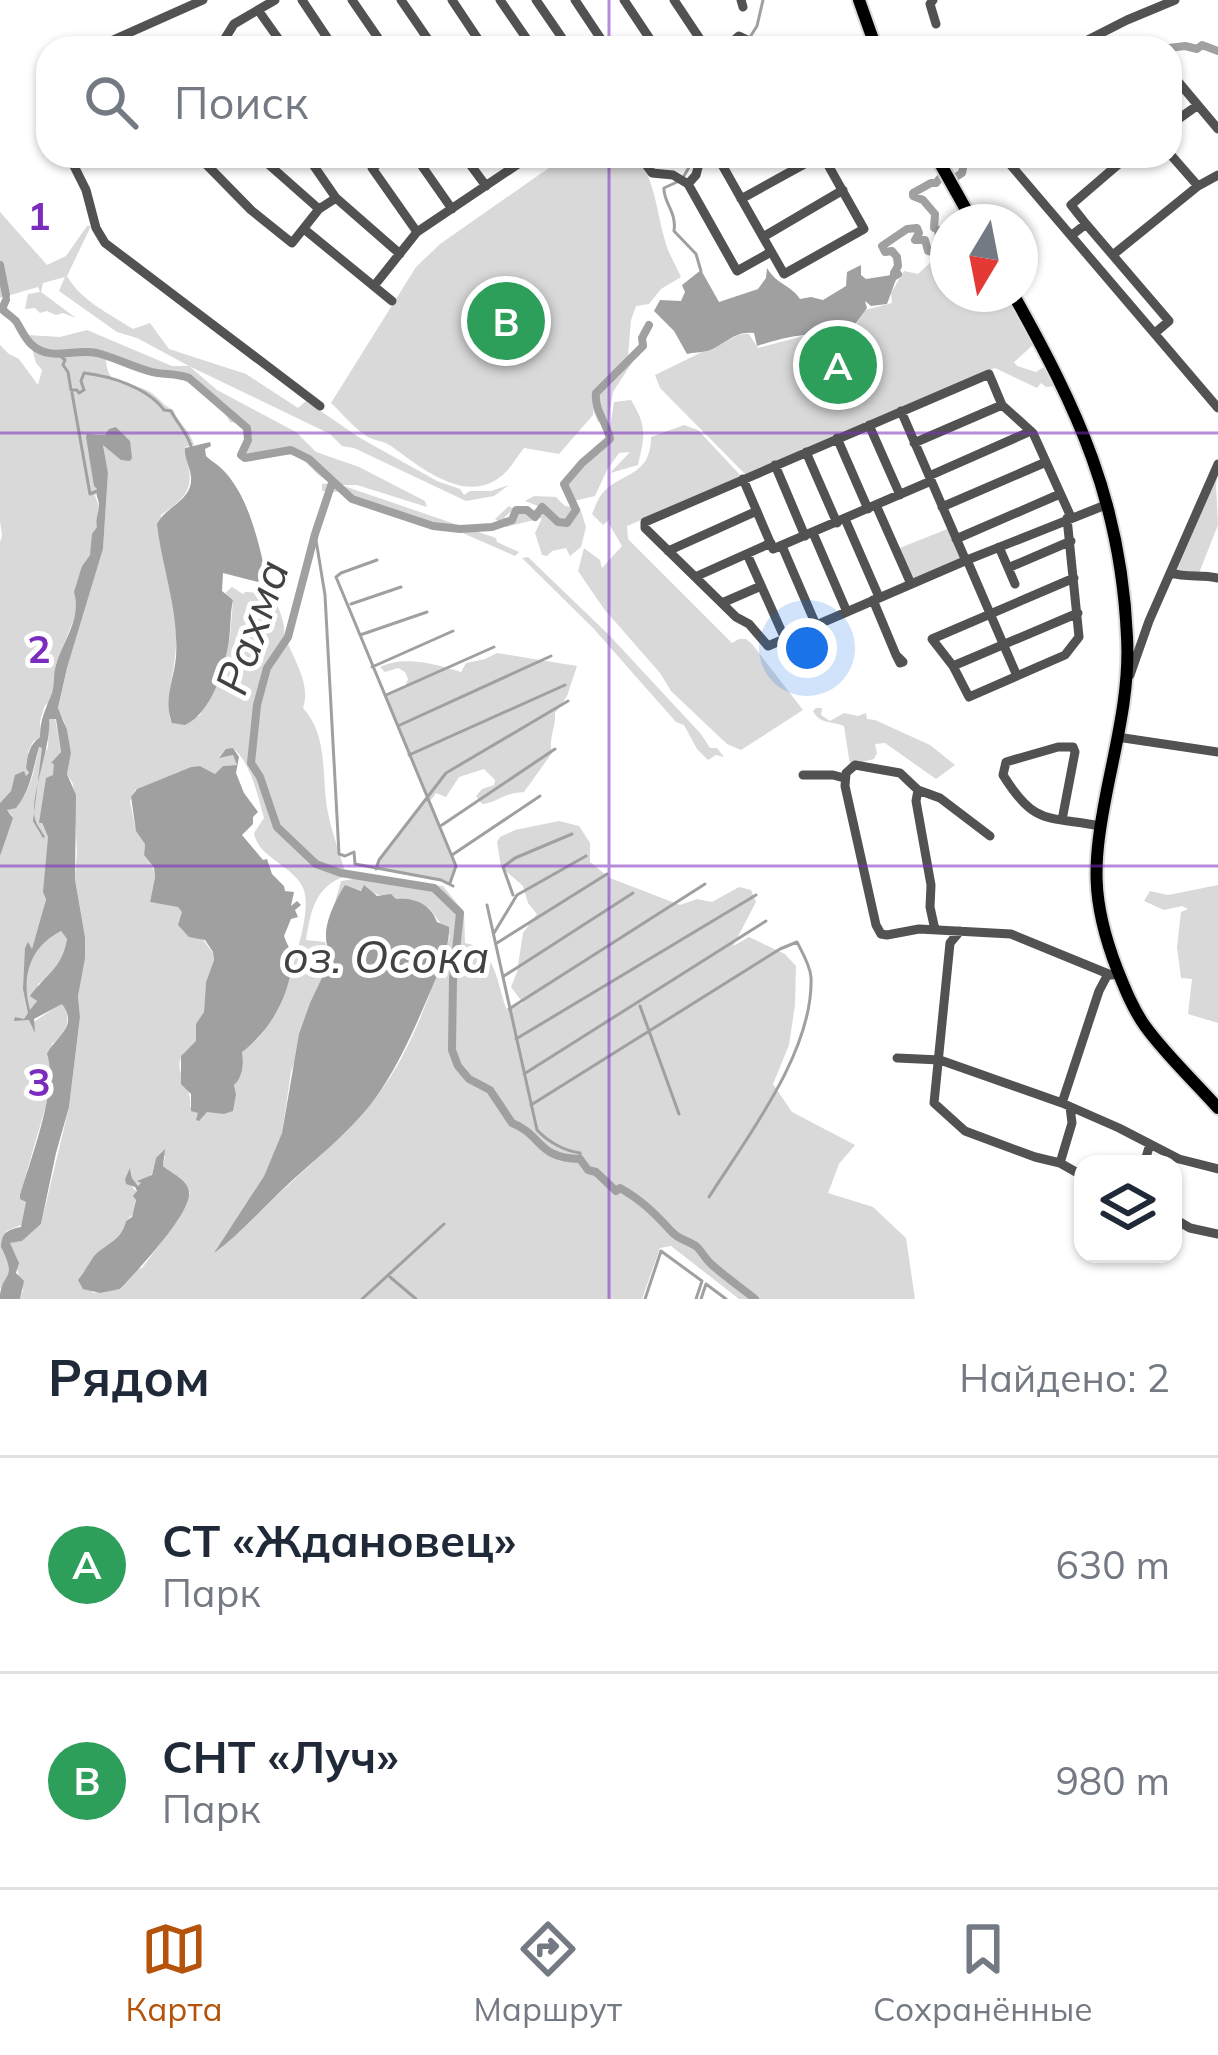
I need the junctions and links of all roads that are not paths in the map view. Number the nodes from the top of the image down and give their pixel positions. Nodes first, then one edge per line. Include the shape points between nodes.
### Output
1 (203, 0) edge
2 (275, 0) edge
3 (302, 0) edge
4 (352, 0) edge
5 (400, 0) edge
6 (452, 0) edge
7 (500, 0) edge
8 (536, 0) edge
9 (575, 0) edge
10 (624, 0) edge
11 (674, 0) edge
12 (859, 0) edge
13 (933, 0) edge
14 (1175, 0) edge
15 (259, 10) junction
16 (936, 24) dead end
17 (122, 36) edge
18 (227, 36) edge
19 (277, 36) edge
20 (326, 36) edge
21 (377, 36) edge
22 (426, 36) edge
23 (476, 36) edge
24 (525, 36) edge
25 (560, 36) edge
26 (599, 36) edge
27 (648, 36) edge
28 (698, 36) edge
29 (872, 36) edge
30 (1096, 36) edge
31 (1182, 86) edge
32 (1198, 105) junction
33 (1182, 116) edge
34 (1218, 129) edge
35 (75, 168) edge
36 (210, 168) edge
37 (273, 168) edge
38 (315, 168) edge
39 (371, 168) edge
40 (423, 168) edge
41 (473, 168) edge
42 (509, 168) edge
43 (648, 168) edge
44 (698, 168) edge
45 (724, 168) edge
46 (799, 168) edge
47 (829, 168) edge
48 (942, 168) edge
49 (1013, 168) edge
50 (1114, 168) edge
51 (1182, 168) edge
52 (1218, 175) edge
53 (683, 180) junction
54 (486, 186) junction
55 (1198, 186) junction
56 (843, 190) junction
57 (336, 199) junction
58 (742, 199) junction
59 (963, 204) edge
60 (319, 209) junction
61 (452, 209) junction
62 (1086, 224) junction
63 (304, 229) junction
64 (417, 232) junction
65 (1072, 236) junction
66 (763, 237) junction
67 (771, 252) junction
68 (400, 254) junction
69 (1114, 254) junction
70 (374, 286) junction
71 (392, 301) dead end
72 (1023, 312) edge
73 (1155, 334) junction
74 (1002, 405) junction
75 (320, 406) dead end
76 (1218, 408) edge
77 (901, 411) junction
78 (869, 424) junction
79 (1031, 431) junction
80 (837, 438) junction
81 (914, 442) junction
82 (806, 452) junction
83 (1046, 462) junction
84 (1218, 464) edge
85 (775, 465) junction
86 (743, 479) junction
87 (930, 479) junction
88 (1060, 494) junction
89 (900, 495) junction
90 (1108, 504) junction
91 (872, 507) junction
92 (942, 507) junction
93 (757, 511) junction
94 (1069, 518) junction
95 (841, 521) junction
96 (809, 534) junction
97 (956, 539) junction
98 (1070, 541) junction
99 (775, 546) junction
100 (999, 547) junction
101 (668, 551) junction
102 (747, 554) junction
103 (966, 560) junction
104 (1008, 568) junction
105 (1171, 573) junction
106 (695, 577) junction
107 (1074, 578) junction
108 (1218, 578) edge
109 (910, 584) junction
110 (1015, 584) dead end
111 (761, 586) junction
112 (876, 599) junction
113 (722, 603) junction
114 (847, 612) junction
115 (990, 614) junction
116 (1078, 614) junction
117 (816, 625) junction
118 (785, 638) junction
119 (1004, 645) junction
120 (1133, 645) junction
121 (896, 655) dead end
122 (953, 666) junction
123 (1017, 676) junction
124 (1117, 736) junction
125 (1218, 752) edge
126 (803, 775) dead end
127 (845, 776) junction
128 (918, 790) junction
129 (1061, 820) junction
130 (1101, 826) junction
131 (990, 836) dead end
132 (935, 930) junction
133 (960, 932) junction
134 (1113, 974) junction
135 (897, 1058) dead end
136 (940, 1060) junction
137 (1066, 1105) junction
138 (1218, 1108) edge
139 (1150, 1144) junction
140 (1147, 1155) edge
141 (1060, 1163) junction
142 (1218, 1169) edge
143 (1074, 1171) edge
144 (1182, 1223) edge
145 (1218, 1234) edge

1 - 17 street
2 - 15 street
3 - 20 street
4 - 21 street
5 - 22 street
6 - 23 street
7 - 24 street
8 - 25 street
9 - 26 street
10 - 27 street
11 - 28 street
12 - 29 main road
13 - 16 street
14 - 30 street
15 - 18 street
15 - 19 street
31 - 32 street
32 - 33 street
32 - 34 street
35 - 75 street via 105,243
36 - 63 street via 292,243
37 - 60 street
38 - 57 street
39 - 64 street
40 - 61 street
41 - 54 street
42 - 54 street
43 - 53 street
44 - 53 street
45 - 58 street
46 - 58 street
47 - 56 street
48 - 59 main road
49 - 65 street
50 - 62 street via 1071,205
51 - 55 street
52 - 55 street
53 - 67 street via 737,271
54 - 61 street
55 - 69 street
56 - 66 street
56 - 67 street via 864,229 784,274
57 - 60 street
57 - 68 street
58 - 66 street
60 - 63 street
61 - 64 street
62 - 65 street
62 - 69 street
63 - 70 street
64 - 68 street
65 - 73 street
66 - 67 street
68 - 70 street
69 - 73 street via 1169,321
70 - 71 street
72 - 90 main road via 1064,386
73 - 76 street
74 - 77 street via 988,374
74 - 79 street
74 - 81 street
77 - 78 street
77 - 81 street
78 - 80 street
78 - 89 street
79 - 83 street
79 - 87 street
80 - 82 street
80 - 91 street
81 - 87 street
82 - 85 street
82 - 95 street
83 - 88 street
83 - 92 street
84 - 105 street
85 - 86 street
85 - 96 street
86 - 93 street
86 - 101 street via 645,522
87 - 89 street
87 - 92 street
88 - 94 street
88 - 97 street
89 - 91 street
90 - 94 street
90 - 120 main road
91 - 95 street
91 - 109 street
92 - 97 street
93 - 99 street
93 - 101 street
94 - 98 street
94 - 100 street
95 - 96 street
95 - 112 street
96 - 99 street
96 - 114 street
97 - 103 street
98 - 104 street
98 - 107 street
99 - 102 street
99 - 117 street
100 - 103 street
100 - 104 street
101 - 106 street
102 - 106 street
102 - 111 street
103 - 109 street
103 - 115 street
104 - 110 street
105 - 108 street
105 - 120 street
106 - 113 street
107 - 115 street
107 - 116 street
109 - 112 street
111 - 113 street
111 - 118 street
112 - 114 street
112 - 121 street
113 - 118 street via 769,646
114 - 117 street
115 - 119 street
115 - 122 street via 932,639
116 - 119 street
116 - 123 street via 1079,634 1067,653
117 - 118 street
119 - 122 street
119 - 123 street
120 - 124 main road
122 - 123 street via 969,697
124 - 125 street
124 - 130 main road
126 - 127 street
127 - 128 street via 865,764 900,772
127 - 132 street via 876,925 883,935
128 - 131 street
128 - 132 street
129 - 129 street via 1035,815 1015,796 1003,775 1006,762 1073,747
129 - 130 street
130 - 134 main road via 1098,907
132 - 133 street
133 - 134 street via 1017,935
133 - 136 street via 950,943
134 - 137 street via 1100,991
134 - 138 main road via 1144,1025
135 - 136 street
136 - 137 street
136 - 141 street via 933,1102 964,1131
137 - 139 street
137 - 141 street via 1072,1123
139 - 140 street
139 - 142 street
141 - 143 street
144 - 145 street

